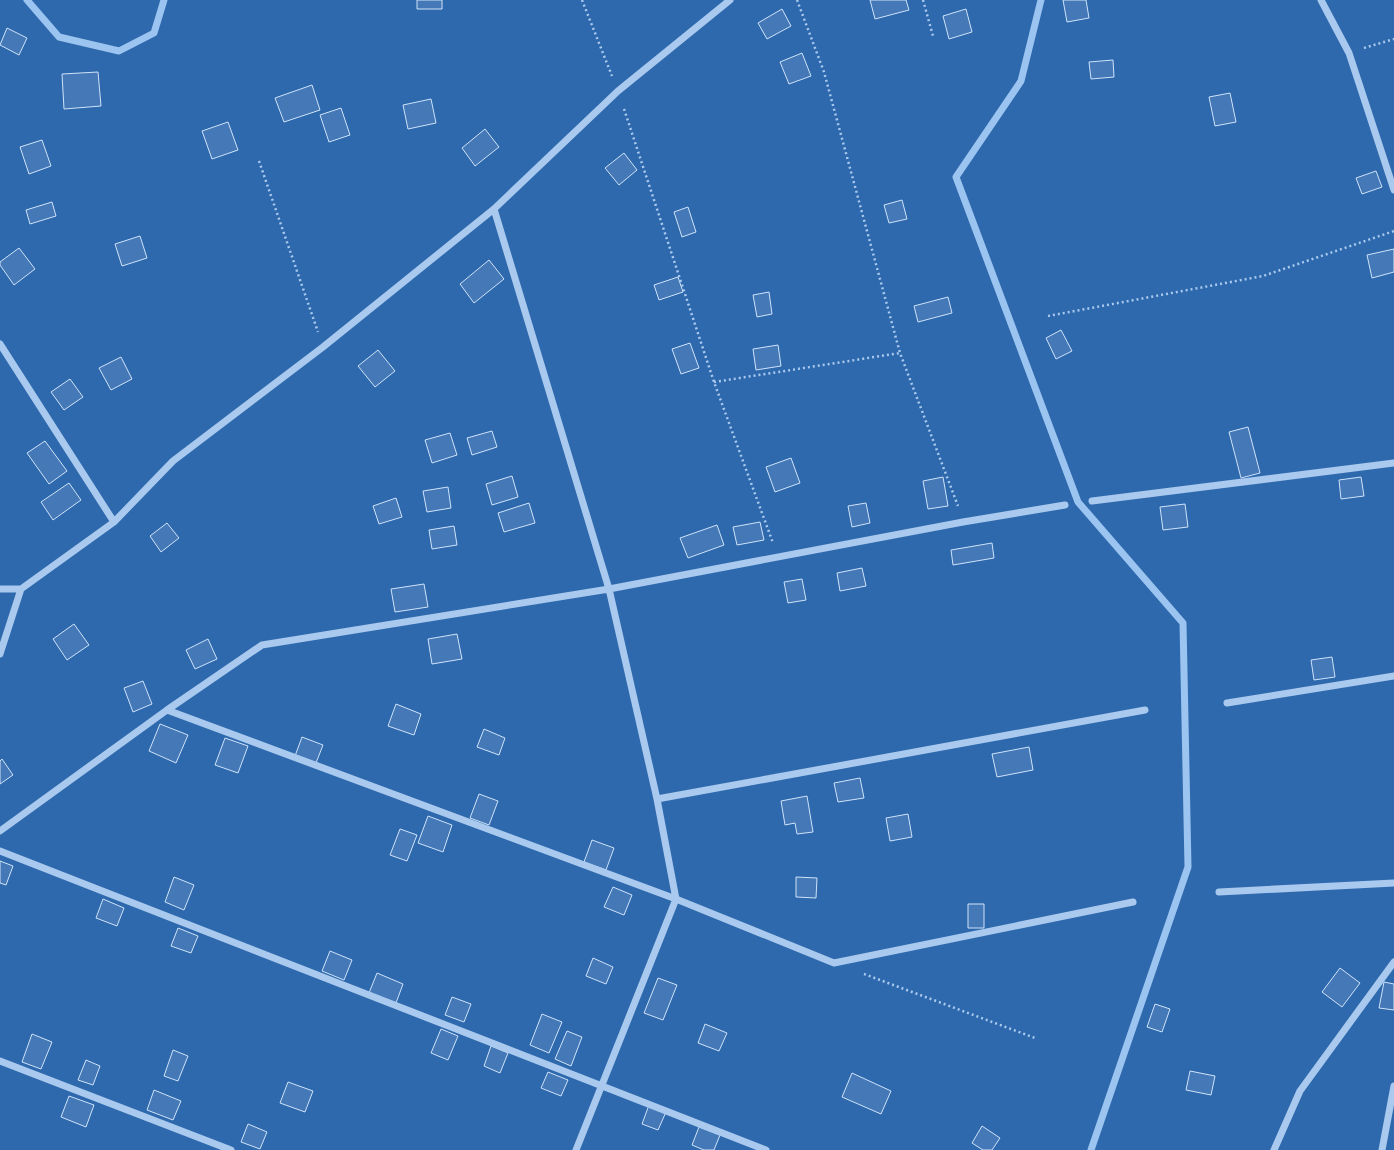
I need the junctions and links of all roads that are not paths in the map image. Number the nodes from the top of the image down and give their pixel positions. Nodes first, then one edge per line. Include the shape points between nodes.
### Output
1 (730, 0) edge
2 (1321, 0) edge
3 (1394, 190) edge
4 (494, 210) junction
5 (0, 344) edge
6 (1394, 463) edge
7 (1092, 501) dead end
8 (1065, 505) dead end
9 (114, 522) junction
10 (21, 588) junction
11 (0, 589) edge
12 (609, 589) junction
13 (0, 654) edge
14 (1394, 676) edge
15 (1227, 703) dead end
16 (168, 710) junction
17 (1145, 710) dead end
18 (657, 799) junction
19 (0, 831) edge
20 (0, 851) edge
21 (1394, 884) edge
22 (1219, 892) dead end
23 (676, 899) junction
24 (1134, 902) dead end
25 (1394, 962) edge
26 (0, 1061) edge
27 (601, 1086) junction
28 (1394, 1086) edge
29 (231, 1150) edge
30 (576, 1150) edge
31 (766, 1150) edge
32 (1274, 1150) edge
33 (1382, 1150) edge

1 - 4 street via 618,91
2 - 3 street via 1349,53
4 - 9 street via 323,348 174,461
4 - 12 street
5 - 9 street
6 - 7 street
8 - 12 street
9 - 10 street
10 - 11 street
10 - 13 street
12 - 16 street via 262,645
12 - 18 street
14 - 15 street
16 - 19 street
16 - 23 street
17 - 18 street
18 - 23 street
20 - 27 street
21 - 22 street
23 - 24 street via 834,963
23 - 27 street
25 - 32 street via 1300,1091
26 - 29 street
27 - 30 street
27 - 31 street
28 - 33 street

